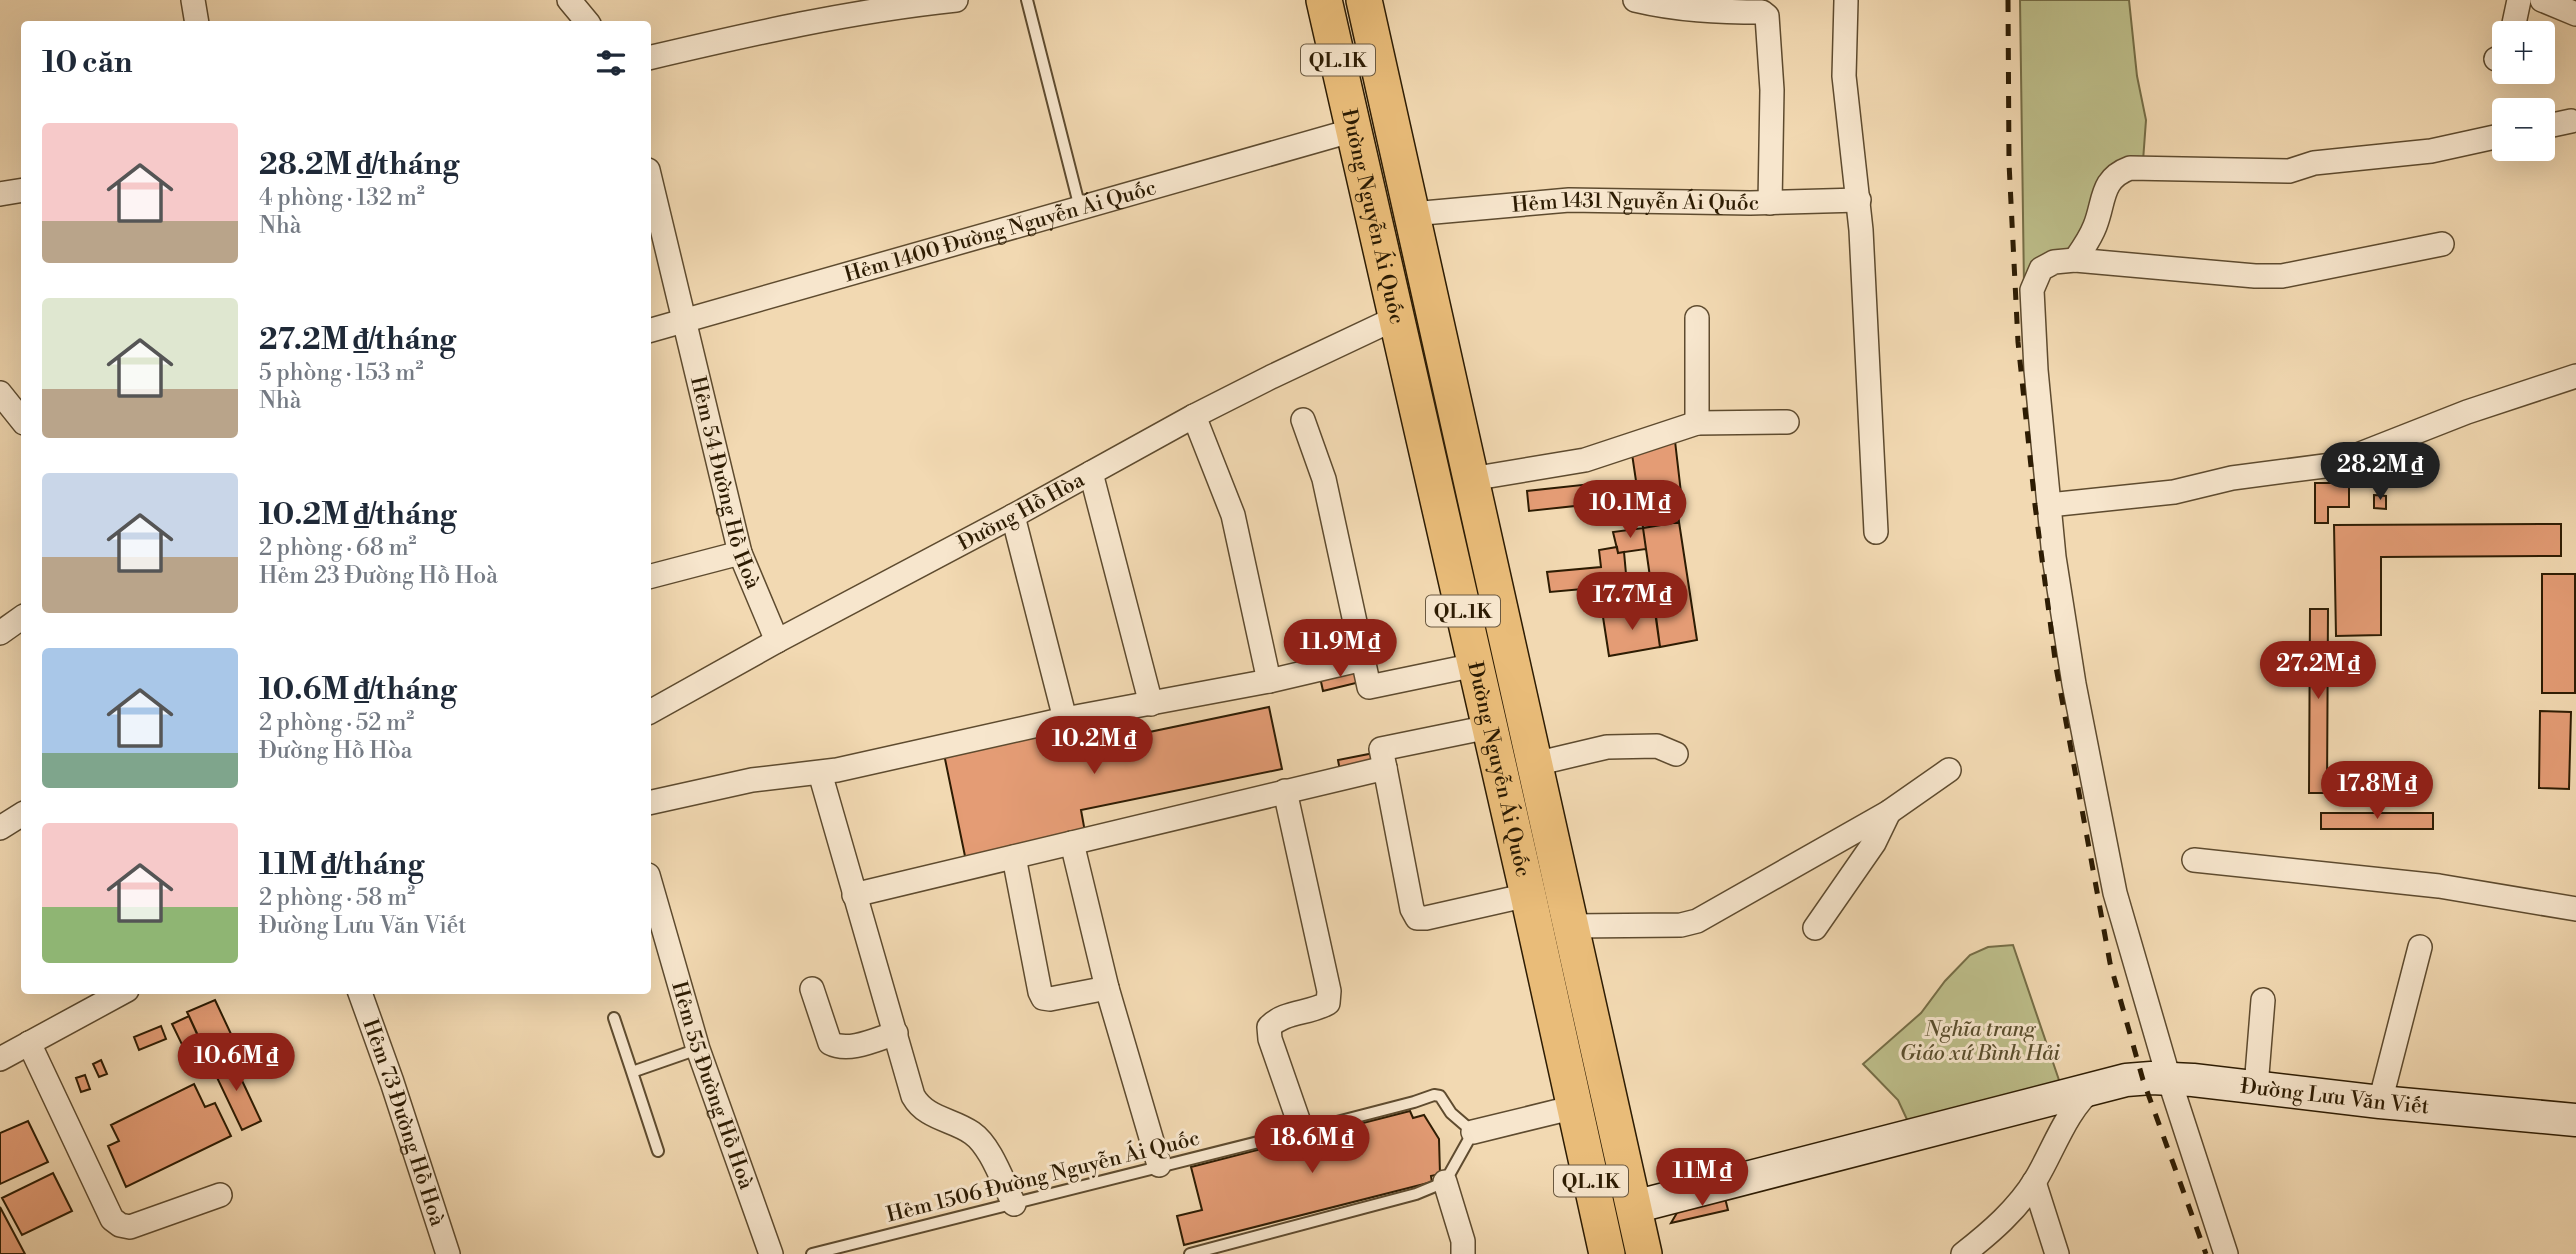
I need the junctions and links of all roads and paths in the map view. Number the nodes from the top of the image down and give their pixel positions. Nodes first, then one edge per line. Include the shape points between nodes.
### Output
1 (193, 0) edge
2 (569, 0) edge
3 (956, 0) edge
4 (1027, 0) edge
5 (1324, 0) edge
6 (1364, 0) edge
7 (1634, 0) edge
8 (2519, 0) edge
9 (2542, 0) edge
10 (1846, 1) edge
11 (2576, 14) edge
12 (196, 21) edge
13 (586, 21) edge
14 (2515, 21) edge
15 (651, 57) edge
16 (1391, 121) junction
17 (2571, 121) dead end
18 (2555, 124) edge
19 (1353, 130) junction
20 (2492, 138) edge
21 (651, 182) edge
22 (21, 190) edge
23 (0, 194) edge
24 (1859, 200) junction
25 (1770, 203) junction
26 (1080, 208) junction
27 (1412, 214) junction
28 (2442, 244) dead end
29 (2075, 260) junction
30 (1396, 318) junction
31 (1698, 318) dead end
32 (684, 320) junction
33 (651, 330) edge
34 (2576, 376) edge
35 (0, 393) edge
36 (1194, 416) junction
37 (21, 419) edge
38 (1303, 419) dead end
39 (1787, 422) dead end
40 (1697, 423) junction
41 (1091, 473) junction
42 (1471, 479) junction
43 (2049, 505) junction
44 (1013, 516) junction
45 (1876, 532) dead end
46 (740, 553) junction
47 (651, 576) edge
48 (21, 617) edge
49 (0, 633) edge
50 (777, 641) junction
51 (1363, 659) junction
52 (1475, 665) junction
53 (1269, 681) junction
54 (1151, 704) junction
55 (651, 711) edge
56 (1066, 719) junction
57 (1489, 727) junction
58 (1676, 754) dead end
59 (1535, 764) junction
60 (1385, 768) junction
61 (1949, 770) dead end
62 (820, 773) junction
63 (1285, 792) junction
64 (651, 802) edge
65 (1889, 813) junction
66 (21, 815) edge
67 (0, 828) edge
68 (1072, 843) junction
69 (1014, 857) junction
70 (2194, 860) dead end
71 (651, 885) edge
72 (854, 895) junction
73 (1528, 895) junction
74 (2576, 909) edge
75 (1571, 926) junction
76 (1815, 928) dead end
77 (2420, 947) dead end
78 (1107, 988) junction
79 (812, 989) dead end
80 (120, 994) edge
81 (360, 994) edge
82 (2263, 1000) dead end
83 (614, 1018) dead end
84 (896, 1033) junction
85 (29, 1043) junction
86 (698, 1049) junction
87 (0, 1059) edge
88 (632, 1072) junction
89 (2169, 1079) junction
90 (2256, 1087) junction
91 (2086, 1096) junction
92 (1610, 1099) junction
93 (2380, 1102) junction
94 (1574, 1107) junction
95 (2576, 1120) edge
96 (1302, 1131) junction
97 (1472, 1132) junction
98 (659, 1150) dead end
99 (1159, 1166) junction
100 (1445, 1182) junction
101 (2034, 1182) junction
102 (220, 1195) dead end
103 (1014, 1204) junction
104 (1634, 1207) junction
105 (1598, 1215) junction
106 (448, 1254) edge
107 (771, 1254) edge
108 (812, 1254) edge
109 (1190, 1254) edge
110 (1462, 1254) edge
111 (1607, 1254) edge
112 (1644, 1254) edge
113 (1963, 1254) edge
114 (2057, 1254) edge
115 (2226, 1254) edge

1 - 12 street
2 - 13 street
3 - 15 street via 789,25
4 - 26 lane
5 - 19 main road, Đường Nguyễn Ái Quốc / QL.1K
6 - 16 main road, Đường Nguyễn Ái Quốc / QL.1K
7 - 25 street via 1687,10 1762,12 1767,16 1772,90
8 - 14 street
9 - 11 street
10 - 24 street via 1844,76
16 - 19 main road
16 - 27 main road, Đường Nguyễn Ái Quốc / QL.1K
17 - 18 street
19 - 26 street, Hẻm 1400 Đường Nguyễn Ái Quốc
19 - 30 main road, Đường Nguyễn Ái Quốc / QL.1K
20 - 29 street via 2431,151 2314,163 2289,171 2130,168 2110,180 2095,225
21 - 32 street, Hẻm 54 Đường Hồ Hoà
22 - 23 street
24 - 25 street, Hẻm 1431 Nguyễn Ái Quốc
24 - 45 street
25 - 27 street, Hẻm 1431 Nguyễn Ái Quốc via 1578,200
26 - 32 street, Hẻm 1400 Đường Nguyễn Ái Quốc
27 - 42 main road, Đường Nguyễn Ái Quốc / QL.1K
28 - 29 street via 2282,276
29 - 43 street via 2041,269 2032,290
30 - 36 street, Đường Hồ Hòa
30 - 52 main road, Đường Nguyễn Ái Quốc / QL.1K
31 - 40 street
32 - 33 street, Hẻm 1400 Đường Nguyễn Ái Quốc
32 - 46 street, Hẻm 54 Đường Hồ Hoà
34 - 43 street via 2467,412 2332,465 2232,478 2174,492
35 - 37 street
36 - 41 street, Đường Hồ Hòa
36 - 53 street via 1233,515
38 - 51 street via 1324,479
39 - 40 street
40 - 42 street via 1585,460
41 - 44 street, Đường Hồ Hòa
41 - 54 street
42 - 59 main road, Đường Nguyễn Ái Quốc / QL.1K
43 - 89 street via 2074,684 2115,893
44 - 50 street, Đường Hồ Hòa
44 - 56 street
46 - 47 street
46 - 50 street, Hẻm 54 Đường Hồ Hoà
48 - 49 street
50 - 55 street, Đường Hồ Hòa
51 - 52 street via 1369,687
51 - 53 street
52 - 57 main road, Đường Nguyễn Ái Quốc / QL.1K
53 - 54 street
54 - 56 street
56 - 62 street
57 - 60 street via 1381,749
57 - 73 main road, Đường Nguyễn Ái Quốc / QL.1K
58 - 59 street via 1657,746 1607,747
59 - 75 main road, Đường Nguyễn Ái Quốc / QL.1K
60 - 63 street
60 - 73 street via 1417,918
61 - 65 street
62 - 64 street via 752,780
62 - 72 street
63 - 68 street
63 - 96 street via 1329,990 1328,1003 1277,1018 1269,1027
65 - 75 street via 1697,921
65 - 76 street via 1874,843
66 - 67 street
68 - 69 street
68 - 78 street
69 - 72 street
69 - 78 street via 1043,998
70 - 74 street via 2439,886
71 - 86 street, Hẻm 55 Đường Hồ Hoà
72 - 84 street
73 - 94 main road, Đường Nguyễn Ái Quốc / QL.1K
75 - 92 main road, Đường Nguyễn Ái Quốc / QL.1K
77 - 93 street
78 - 99 street
79 - 84 street via 830,1043 848,1047
80 - 85 street
81 - 106 street, Hẻm 73 Đường Hồ Hoà
82 - 90 street
83 - 88 lane
84 - 103 street via 917,1103 984,1143
85 - 87 street
85 - 102 street via 112,1219 130,1227
86 - 88 lane
86 - 107 street, Hẻm 55 Đường Hồ Hoà
88 - 98 lane
89 - 90 street, Đường Lưu Văn Viết
89 - 91 street, Đường Lưu Văn Viết via 2126,1080
89 - 115 street
90 - 93 street, Đường Lưu Văn Viết
91 - 101 street
91 - 104 street, Đường Lưu Văn Viết
92 - 94 main road
92 - 104 main road, Đường Nguyễn Ái Quốc / QL.1K
93 - 95 street, Đường Lưu Văn Viết
94 - 97 street
94 - 105 main road, Đường Nguyễn Ái Quốc / QL.1K
96 - 97 lane, Hẻm 1506 Đường Nguyễn Ái Quốc via 1434,1095
96 - 99 lane, Hẻm 1506 Đường Nguyễn Ái Quốc
97 - 100 lane
99 - 103 lane, Hẻm 1506 Đường Nguyễn Ái Quốc
100 - 109 lane via 1416,1194
100 - 110 street via 1463,1241
101 - 113 street via 1997,1225
101 - 114 street
103 - 108 lane, Hẻm 1506 Đường Nguyễn Ái Quốc
104 - 105 main road
104 - 112 main road, Đường Nguyễn Ái Quốc / QL.1K
105 - 111 main road, Đường Nguyễn Ái Quốc / QL.1K

